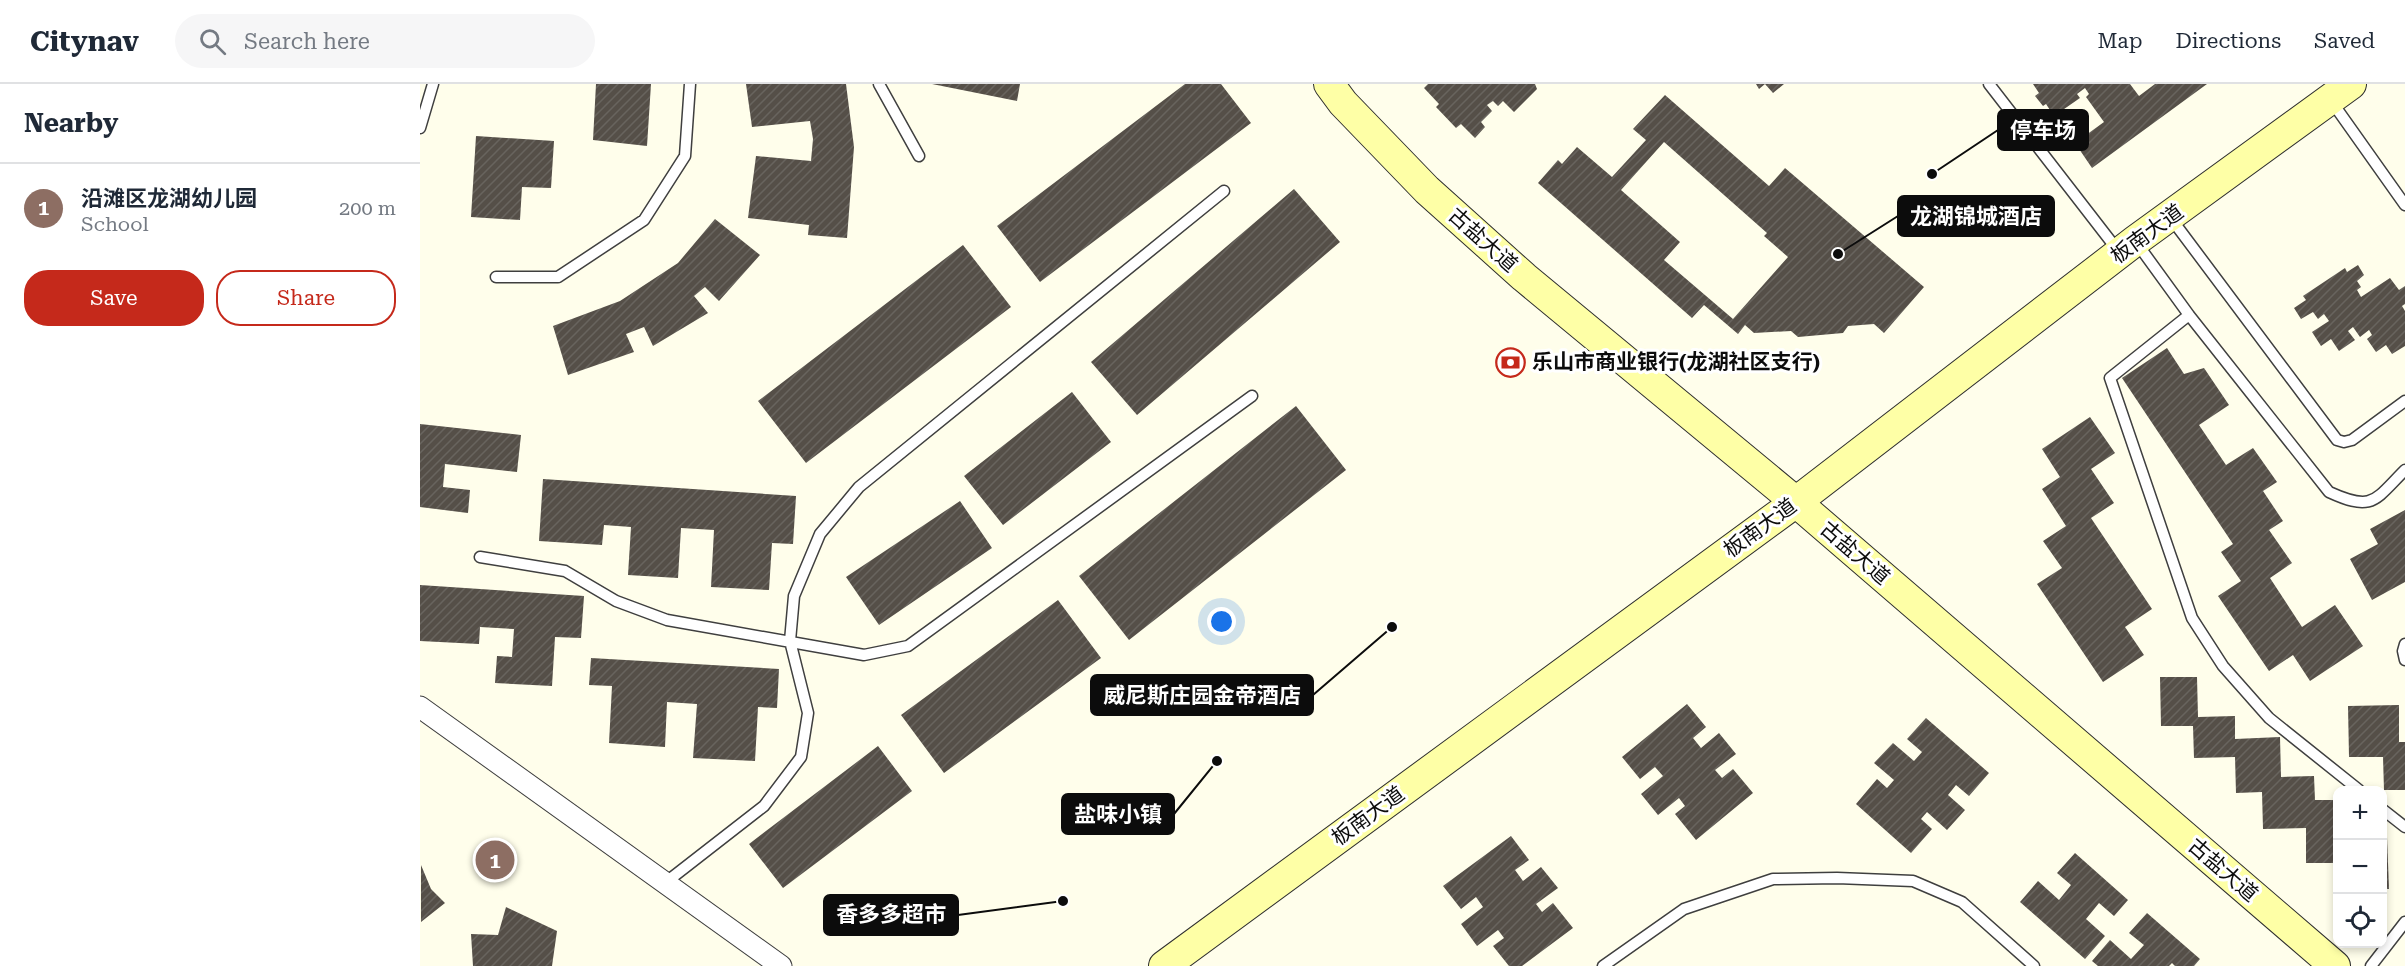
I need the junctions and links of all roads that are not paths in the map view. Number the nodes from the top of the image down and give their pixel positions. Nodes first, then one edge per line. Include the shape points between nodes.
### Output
1 (433, 84) edge
2 (690, 84) edge
3 (879, 84) edge
4 (1329, 84) edge
5 (1989, 84) edge
6 (2340, 92) edge
7 (420, 128) edge
8 (919, 156) dead end
9 (1224, 190) dead end
10 (2405, 205) edge
11 (2170, 217) junction
12 (2128, 247) junction
13 (496, 277) dead end
14 (2189, 315) junction
15 (1252, 396) dead end
16 (2405, 401) edge
17 (2405, 470) edge
18 (1796, 502) junction
19 (480, 557) dead end
20 (790, 641) junction
21 (2405, 644) edge
22 (2405, 660) edge
23 (420, 707) edge
24 (2354, 786) edge
25 (2387, 813) edge
26 (2405, 827) edge
27 (665, 883) junction
28 (2405, 922) edge
29 (781, 966) edge
30 (1164, 966) edge
31 (1603, 966) edge
32 (2034, 966) edge
33 (2335, 966) edge
34 (2371, 966) edge

1 - 7 lane
2 - 13 lane via 685,156 644,220 558,277
3 - 8 lane
4 - 18 main road, 古盐大道 via 1427,190 1533,284
5 - 12 lane
6 - 10 lane
6 - 11 main road, 板南大道
9 - 20 lane via 859,487 820,534 794,596
11 - 12 main road, 板南大道
11 - 16 lane via 2337,440 2352,440
12 - 14 lane
12 - 18 main road, 板南大道
14 - 17 lane via 2329,492 2354,503 2375,500
14 - 24 lane via 2110,378 2192,618 2223,666 2269,718
15 - 20 lane via 908,646 864,655
18 - 30 main road, 板南大道
18 - 33 main road, 古盐大道
19 - 20 lane via 565,571 616,601 667,620
20 - 27 lane via 808,713 801,757 764,806
21 - 22 lane
23 - 27 street
25 - 26 lane
27 - 29 street
28 - 34 lane
31 - 32 lane via 1684,909 1773,879 1837,878 1913,881 1962,902

